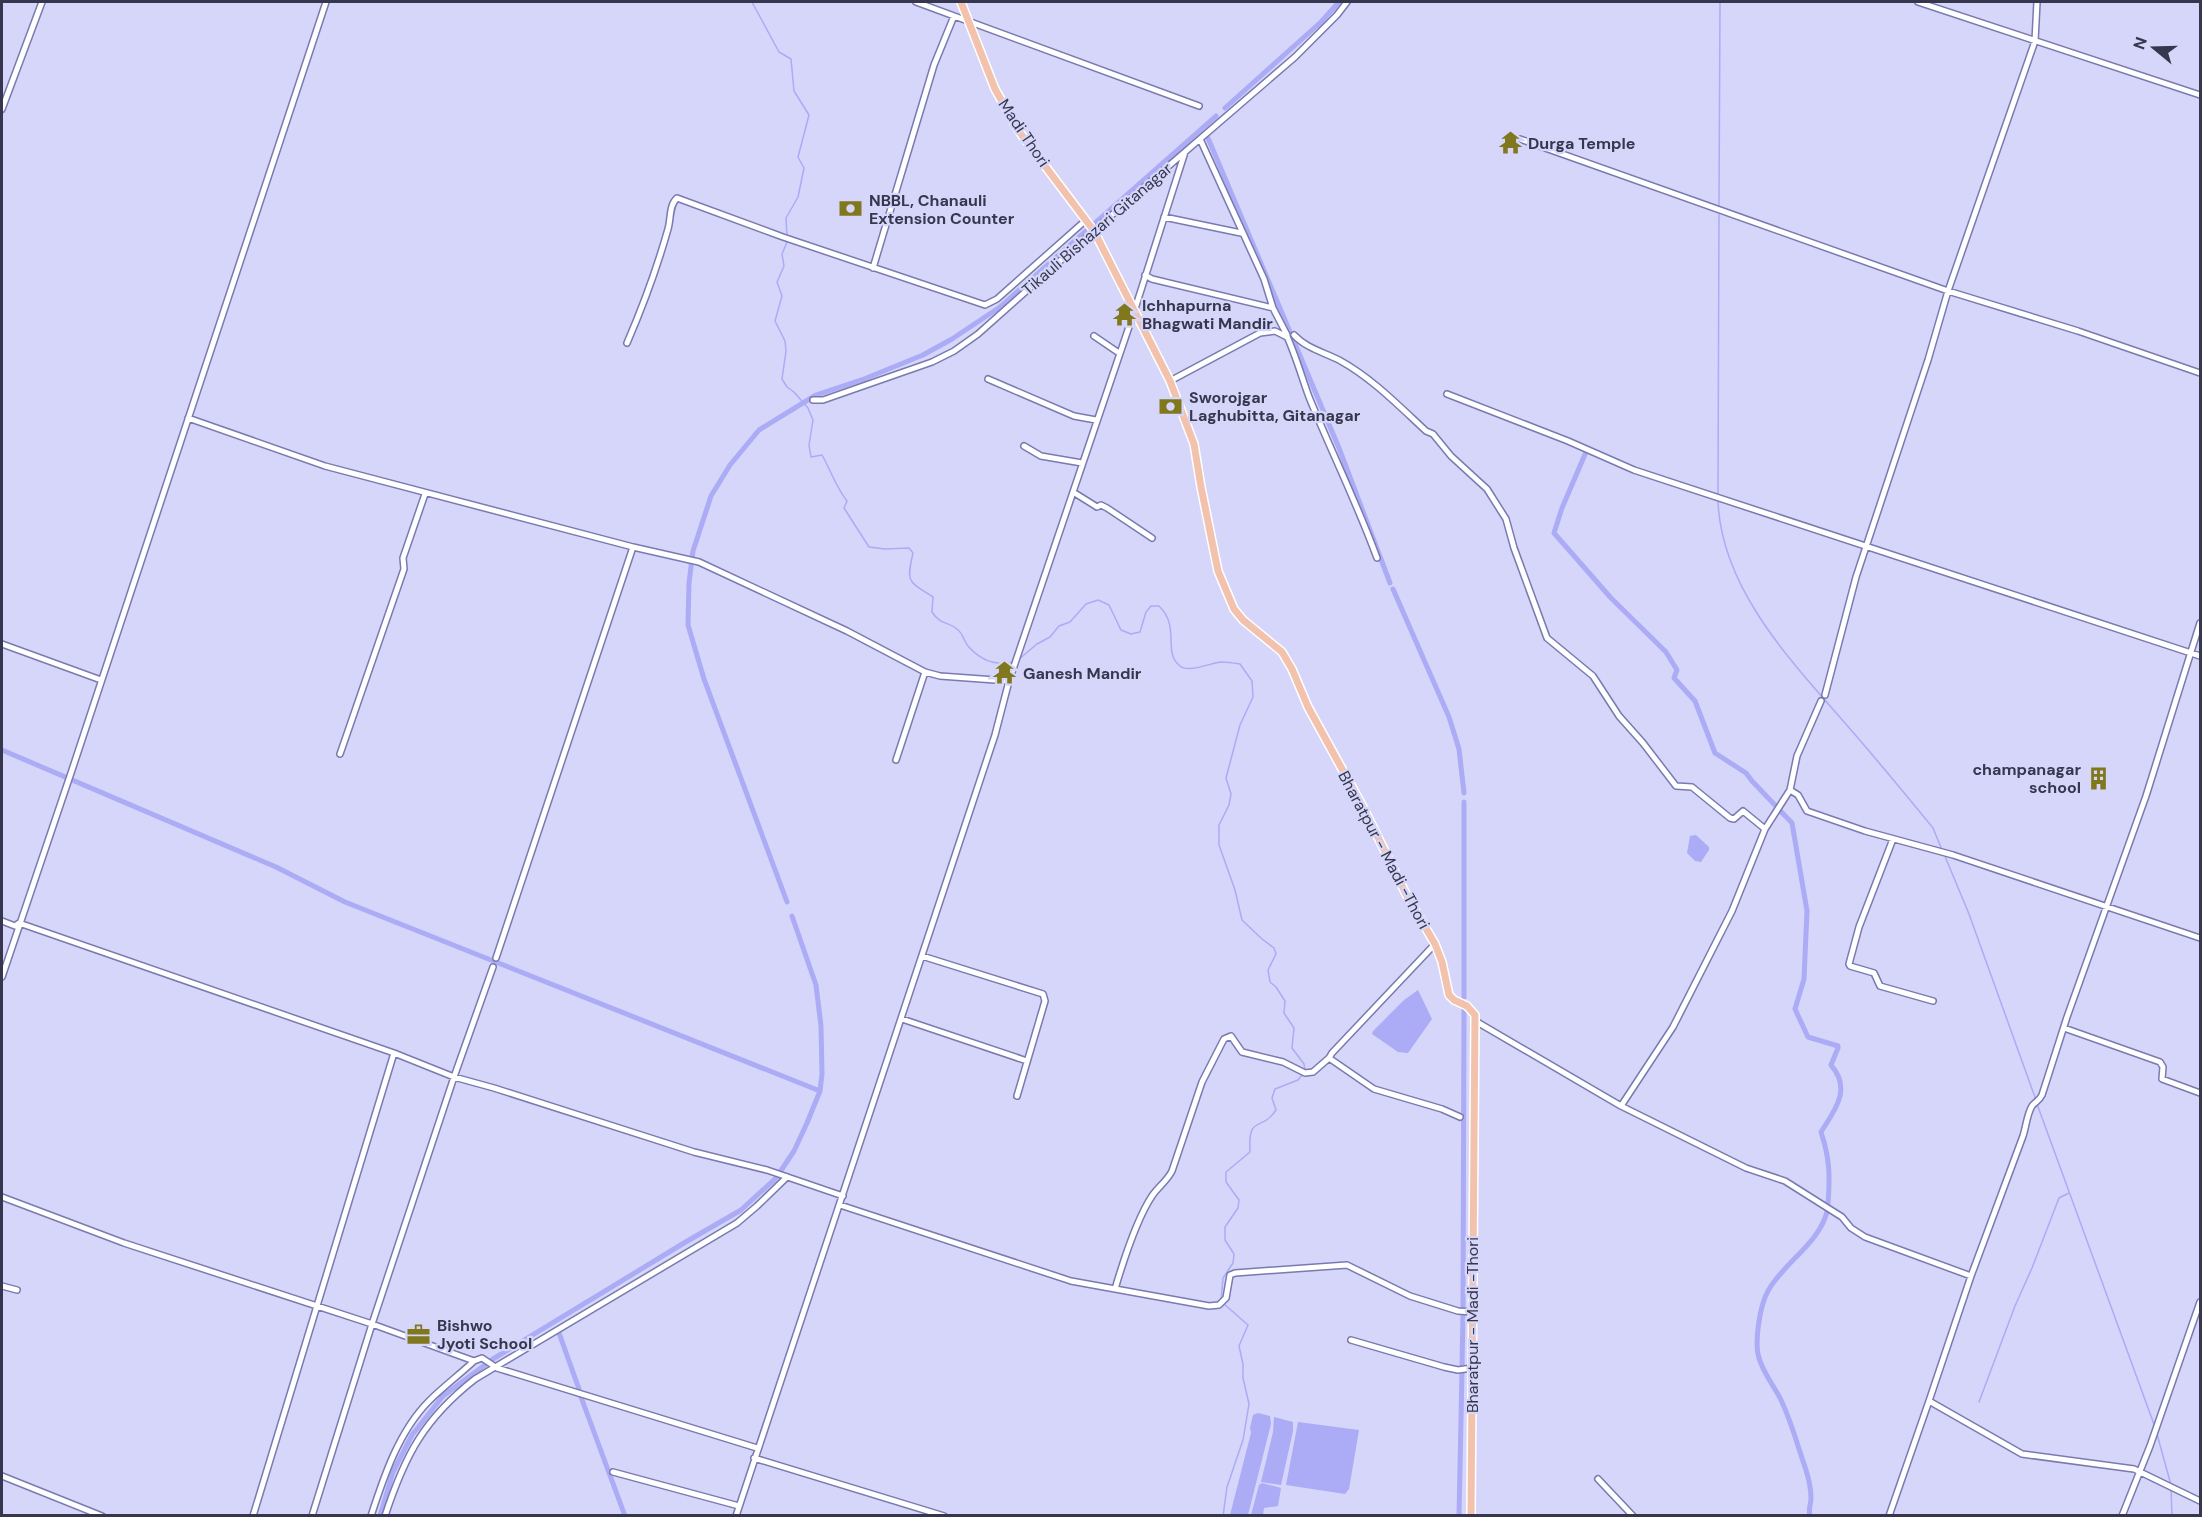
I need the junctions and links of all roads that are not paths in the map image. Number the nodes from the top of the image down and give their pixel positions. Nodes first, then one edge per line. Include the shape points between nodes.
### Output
1 (42, 2) edge
2 (326, 2) edge
3 (916, 2) edge
4 (961, 2) edge
5 (1347, 2) edge
6 (1918, 2) edge
7 (2037, 2) edge
8 (954, 16) junction
9 (968, 21) junction
10 (2035, 41) junction
11 (2200, 95) edge
12 (1199, 106) dead end
13 (2, 109) edge
14 (1200, 139) junction
15 (1520, 139) dead end
16 (1185, 152) junction
17 (1164, 217) junction
18 (1087, 222) junction
19 (1094, 231) junction
20 (1241, 233) junction
21 (873, 268) junction
22 (1145, 275) junction
23 (1948, 291) junction
24 (1273, 308) junction
25 (1134, 312) junction
26 (1285, 332) junction
27 (1294, 335) dead end
28 (1094, 336) dead end
29 (627, 343) dead end
30 (1119, 353) junction
31 (2200, 373) edge
32 (988, 379) dead end
33 (1170, 381) junction
34 (1447, 394) dead end
35 (813, 400) dead end
36 (188, 418) junction
37 (1096, 420) junction
38 (1024, 446) dead end
39 (1082, 464) junction
40 (1073, 492) junction
41 (425, 494) junction
42 (1152, 538) dead end
43 (633, 547) junction
44 (1867, 547) junction
45 (1377, 558) dead end
46 (2200, 623) edge
47 (2, 644) edge
48 (2191, 653) junction
49 (2200, 656) edge
50 (925, 672) junction
51 (101, 680) junction
52 (1009, 681) junction
53 (1825, 695) dead end
54 (1821, 701) dead end
55 (340, 754) dead end
56 (896, 760) dead end
57 (1790, 790) junction
58 (1765, 829) junction
59 (1893, 839) junction
60 (2108, 907) junction
61 (2, 921) edge
62 (19, 923) junction
63 (2200, 938) edge
64 (1435, 944) junction
65 (922, 956) junction
66 (496, 958) dead end
67 (493, 967) dead end
68 (2, 977) edge
69 (1933, 1000) dead end
70 (902, 1019) junction
71 (1477, 1022) junction
72 (2064, 1028) junction
73 (394, 1053) junction
74 (1329, 1058) junction
75 (1027, 1060) junction
76 (454, 1077) junction
77 (2200, 1093) edge
78 (1017, 1095) dead end
79 (1621, 1106) junction
80 (1460, 1117) dead end
81 (785, 1176) junction
82 (843, 1196) junction
83 (2, 1197) edge
84 (840, 1205) junction
85 (1971, 1276) junction
86 (2, 1286) edge
87 (1115, 1289) junction
88 (17, 1290) dead end
89 (2200, 1302) edge
90 (318, 1308) junction
91 (1472, 1312) junction
92 (372, 1324) junction
93 (1351, 1340) dead end
94 (474, 1362) junction
95 (494, 1367) junction
96 (1472, 1368) junction
97 (1929, 1401) junction
98 (757, 1448) junction
99 (754, 1458) junction
100 (2139, 1471) junction
101 (613, 1472) dead end
102 (2, 1476) edge
103 (1598, 1479) dead end
104 (2200, 1501) edge
105 (739, 1506) junction
106 (102, 1515) edge
107 (253, 1515) edge
108 (312, 1515) edge
109 (371, 1515) edge
110 (385, 1515) edge
111 (736, 1515) edge
112 (944, 1515) edge
113 (1471, 1515) edge
114 (1633, 1515) edge
115 (1889, 1515) edge
116 (2122, 1515) edge

1 - 13 street
2 - 36 street
3 - 8 street
4 - 9 main road, Madi Thori
5 - 14 street, Tikauli Bishazari Gitanagar via 1295,57
6 - 10 street
7 - 10 street
8 - 9 street
8 - 21 street via 934,65
9 - 12 street
9 - 18 main road, Madi Thori via 995,89 1018,130
10 - 11 street
10 - 23 street
14 - 16 street, Tikauli Bishazari Gitanagar
14 - 20 street
15 - 23 street
16 - 17 street
16 - 19 street, Tikauli Bishazari Gitanagar
17 - 20 street
17 - 22 street
18 - 19 main road, Madi Thori
18 - 21 street via 985,305
19 - 25 main road, Bharatpur - Madi -Thori
19 - 35 street, Tikauli Bishazari Gitanagar via 954,351 874,383
20 - 24 street via 1264,279
21 - 29 street via 677,198 648,295
22 - 24 street
22 - 25 street
23 - 31 street
23 - 44 street
24 - 26 street
25 - 30 street
25 - 33 main road, Bharatpur - Madi -Thori
26 - 33 street via 1287,336 1275,331 1260,333
26 - 45 street
27 - 58 street via 1300,342 1339,360 1393,399 1487,489 1506,519 1547,638 1593,676 1619,716 1676,786 1692,787 1730,818 1747,812
28 - 30 street
30 - 37 street
32 - 37 street via 1074,416
33 - 64 main road, Bharatpur - Madi -Thori via 1194,444 1218,570 1234,609 1282,652
34 - 44 street via 1634,470
36 - 41 street via 325,466
36 - 51 street
37 - 39 street
38 - 39 street via 1041,456
39 - 40 street
40 - 42 street via 1096,507 1107,508
40 - 52 street
41 - 43 street
41 - 55 street via 404,569
43 - 50 street via 692,560 847,631
43 - 66 street
44 - 48 street
44 - 53 street
46 - 48 street
47 - 51 street
48 - 49 street
48 - 60 street
50 - 52 street
50 - 56 street
51 - 62 street
52 - 65 street
54 - 57 street via 1797,756
57 - 58 street
57 - 59 street via 1798,795 1807,811
58 - 79 street via 1732,911 1673,1027
59 - 60 street
59 - 69 street via 1849,964 1874,973 1880,986
60 - 63 street
60 - 72 street
61 - 62 street via 15,926
62 - 68 street
62 - 73 street
64 - 71 main road, Bharatpur - Madi -Thori via 1449,994 1472,1010
64 - 74 street
65 - 70 street
65 - 75 street via 1043,994 1045,1001
67 - 76 street
70 - 75 street
70 - 82 street
71 - 79 street
71 - 91 main road, Bharatpur - Madi -Thori
72 - 77 street via 2160,1062 2162,1079
72 - 85 street
73 - 76 street
73 - 90 street
74 - 80 street via 1374,1089
74 - 87 street via 1313,1072 1305,1073 1283,1062 1247,1055 1231,1036 1224,1039 1202,1082 1169,1178 1147,1204
75 - 78 street
76 - 81 street via 694,1152
76 - 92 street
79 - 85 street via 1746,1168 1785,1181 1842,1217 1865,1237
81 - 82 street
81 - 95 street via 737,1223
82 - 84 street
83 - 90 street
84 - 87 street via 1071,1281
84 - 98 street
85 - 97 street
86 - 88 street
87 - 91 street via 1219,1305 1226,1298 1230,1275 1235,1273 1347,1265 1410,1296
89 - 100 street
90 - 92 street
90 - 107 street
91 - 96 main road, Bharatpur - Madi -Thori
92 - 94 street
92 - 108 street
93 - 96 street via 1444,1367
94 - 95 street via 487,1359
94 - 109 street via 428,1402 412,1424 387,1472
95 - 98 street
95 - 110 street via 453,1396 427,1425 410,1451
96 - 113 main road, Bharatpur - Madi -Thori
97 - 100 street via 2022,1454
97 - 115 street
98 - 99 street
99 - 105 street
99 - 112 street
100 - 104 street
100 - 116 street
101 - 105 street
102 - 106 street
103 - 114 street
105 - 111 street

